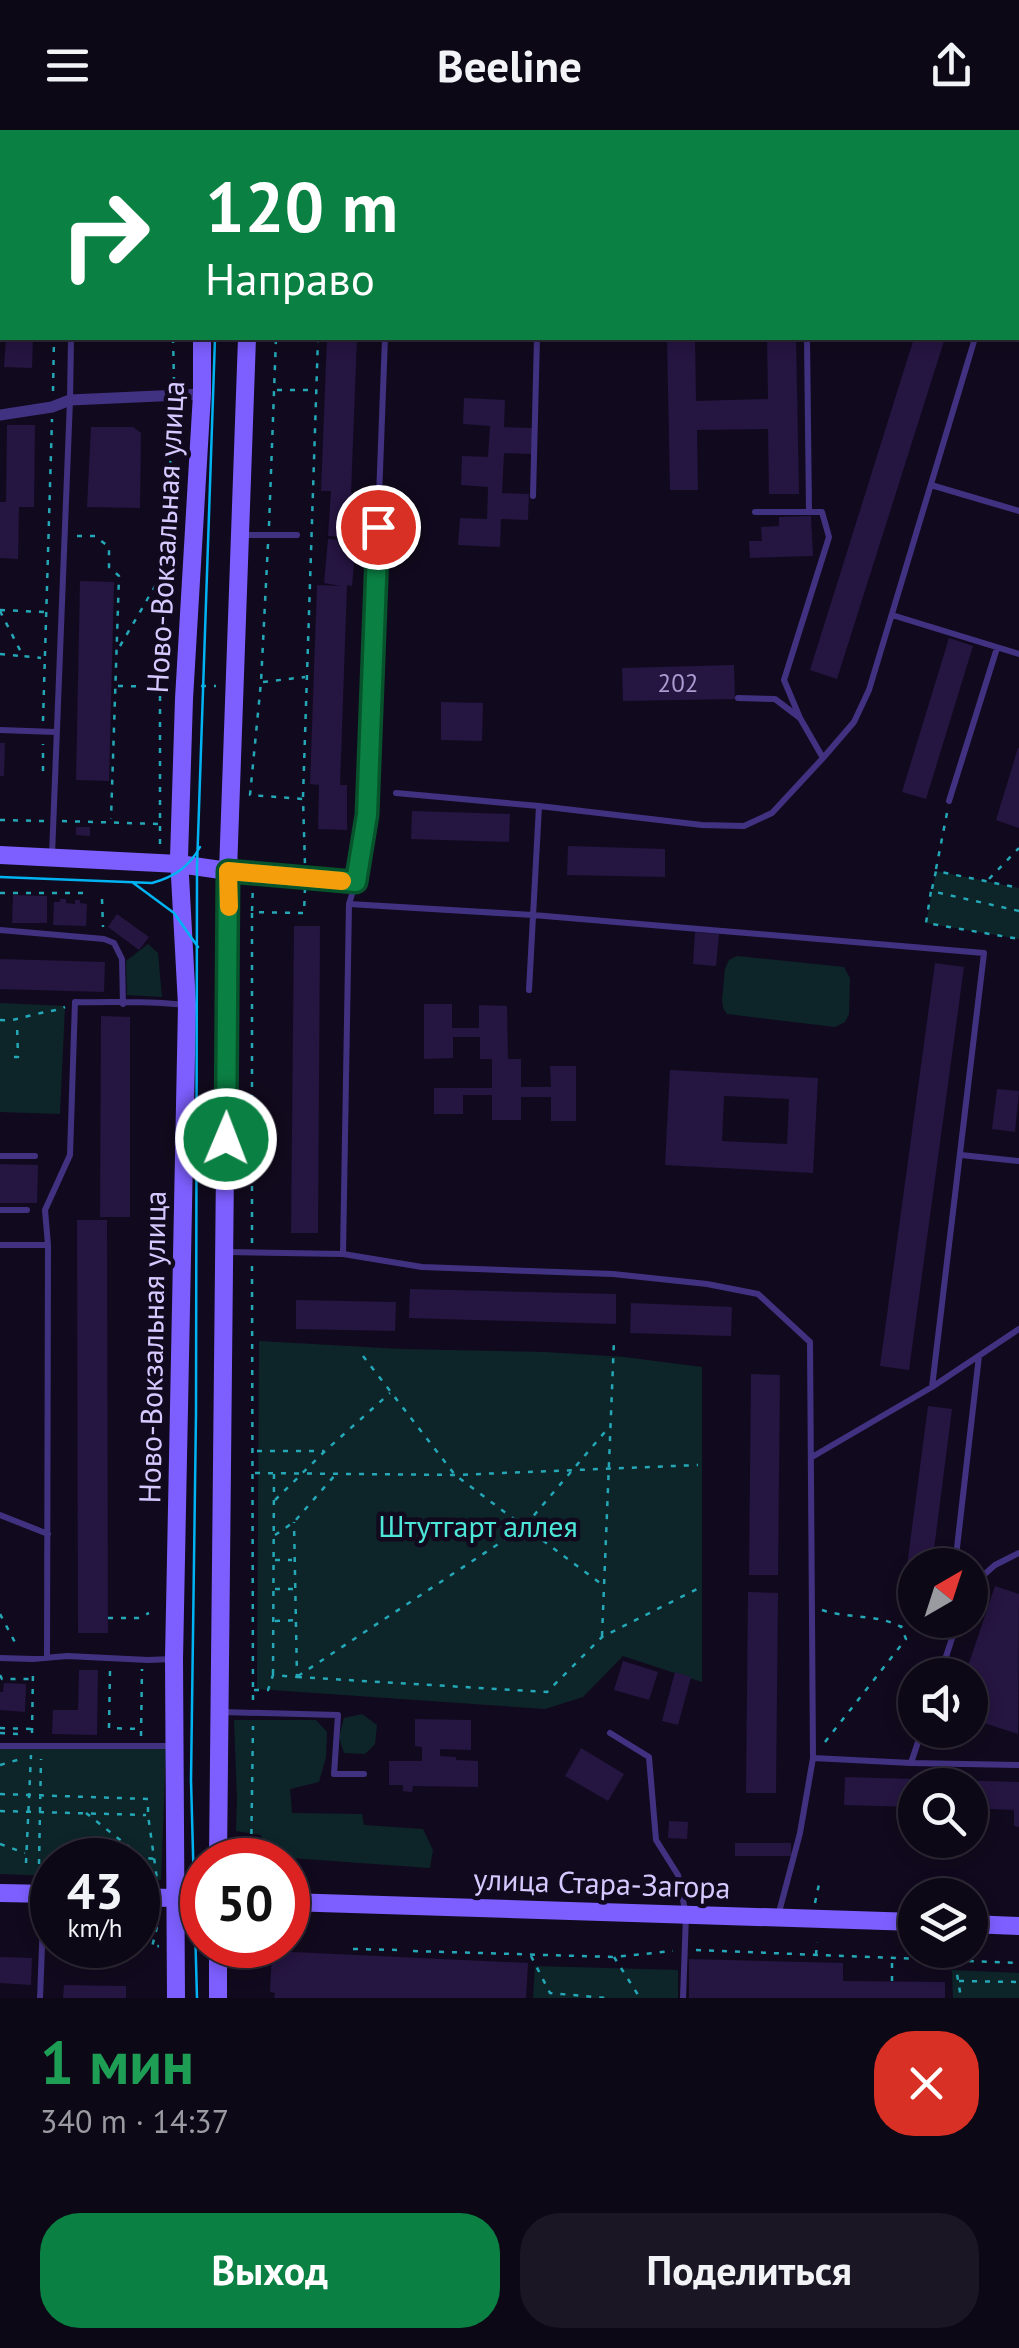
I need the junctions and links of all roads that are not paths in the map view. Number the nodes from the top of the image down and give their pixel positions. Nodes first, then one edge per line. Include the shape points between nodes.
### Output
1 (71, 340) edge
2 (202, 340) edge
3 (247, 340) edge
4 (385, 340) edge
5 (537, 340) edge
6 (808, 340) edge
7 (975, 340) edge
8 (202, 394) junction
9 (70, 400) junction
10 (0, 415) edge
11 (931, 485) junction
12 (533, 496) dead end
13 (756, 512) dead end
14 (809, 512) junction
15 (1019, 512) edge
16 (240, 535) junction
17 (297, 535) dead end
18 (892, 615) junction
19 (997, 648) junction
20 (1019, 654) edge
21 (738, 698) dead end
22 (800, 718) junction
23 (0, 730) edge
24 (56, 732) junction
25 (823, 758) junction
26 (396, 793) dead end
27 (949, 801) road end
28 (539, 806) junction
29 (0, 855) edge
30 (52, 856) junction
31 (179, 864) junction
32 (228, 871) junction
33 (356, 882) junction
34 (349, 904) junction
35 (533, 915) junction
36 (0, 930) edge
37 (529, 990) dead end
38 (124, 1004) junction
39 (187, 1005) junction
40 (961, 1155) junction
41 (0, 1156) edge
42 (36, 1156) dead end
43 (1019, 1161) edge
44 (0, 1210) edge
45 (27, 1210) dead end
46 (0, 1245) edge
47 (48, 1245) junction
48 (225, 1252) junction
49 (343, 1254) junction
50 (1019, 1329) edge
51 (980, 1355) junction
52 (932, 1387) junction
53 (810, 1458) junction
54 (0, 1516) edge
55 (48, 1534) junction
56 (957, 1548) edge
57 (1019, 1553) edge
58 (988, 1571) edge
59 (48, 1656) junction
60 (0, 1658) edge
61 (174, 1659) junction
62 (221, 1712) junction
63 (610, 1732) dead end
64 (0, 1746) edge
65 (175, 1746) junction
66 (915, 1748) edge
67 (812, 1758) junction
68 (910, 1763) junction
69 (1019, 1765) edge
70 (364, 1774) dead end
71 (218, 1838) edge
72 (0, 1893) edge
73 (30, 1894) edge
74 (160, 1898) edge
75 (176, 1898) junction
76 (180, 1898) edge
77 (310, 1903) edge
78 (686, 1915) junction
79 (778, 1918) junction
80 (898, 1922) edge
81 (988, 1925) edge
82 (1019, 1926) edge
83 (42, 1968) edge
84 (222, 1968) edge
85 (40, 1998) edge
86 (176, 1998) edge
87 (218, 1998) edge
88 (683, 1998) edge

1 - 9 lane
2 - 8 main road, Ново-Вокзальная улица
3 - 16 main road
4 - 33 lane via 367,815
5 - 12 lane
6 - 14 lane
7 - 11 lane
8 - 9 street
8 - 31 main road, Ново-Вокзальная улица
9 - 10 street
9 - 24 lane
11 - 15 lane
11 - 18 lane
13 - 14 lane
14 - 22 lane via 822,512 829,537 784,680
16 - 17 lane
16 - 32 main road
18 - 19 lane
18 - 25 lane via 854,722
19 - 20 lane
19 - 27 lane
21 - 22 lane via 775,699
22 - 25 lane
23 - 24 lane
24 - 30 lane
25 - 28 lane via 772,812 744,826
26 - 28 lane
28 - 35 lane
29 - 30 main road
30 - 31 main road
31 - 32 main road
31 - 39 main road, Ново-Вокзальная улица
32 - 33 lane
32 - 48 main road
33 - 34 lane
34 - 35 lane
34 - 49 lane
35 - 37 lane
35 - 40 lane via 984,953
36 - 38 lane via 114,942
38 - 39 lane
38 - 47 lane via 75,1002 70,1155 45,1210
39 - 61 main road, Ново-Вокзальная улица
40 - 43 lane
40 - 52 lane
41 - 42 lane
44 - 45 lane
46 - 47 lane
47 - 55 lane
48 - 49 lane
48 - 62 main road
49 - 53 lane via 422,1267 614,1274 758,1294 810,1342
50 - 51 lane
51 - 52 lane
51 - 56 lane
52 - 53 lane
53 - 67 lane
54 - 55 lane
55 - 59 lane
57 - 58 lane
59 - 60 lane
59 - 61 lane
61 - 65 main road, Ново-Вокзальная улица
62 - 70 lane via 338,1715 334,1774
62 - 71 main road
63 - 78 lane via 648,1757 656,1840 678,1875
64 - 65 lane
65 - 75 main road, Ново-Вокзальная улица
66 - 68 lane
67 - 68 lane
67 - 79 lane
68 - 69 lane
72 - 73 main road
74 - 75 main road
75 - 76 main road
75 - 86 main road, Ново-Вокзальная улица
77 - 78 main road, улица Стара-Загора
78 - 79 main road, улица Стара-Загора
78 - 88 lane
79 - 80 main road, улица Стара-Загора
81 - 82 main road
83 - 85 lane
84 - 87 main road

